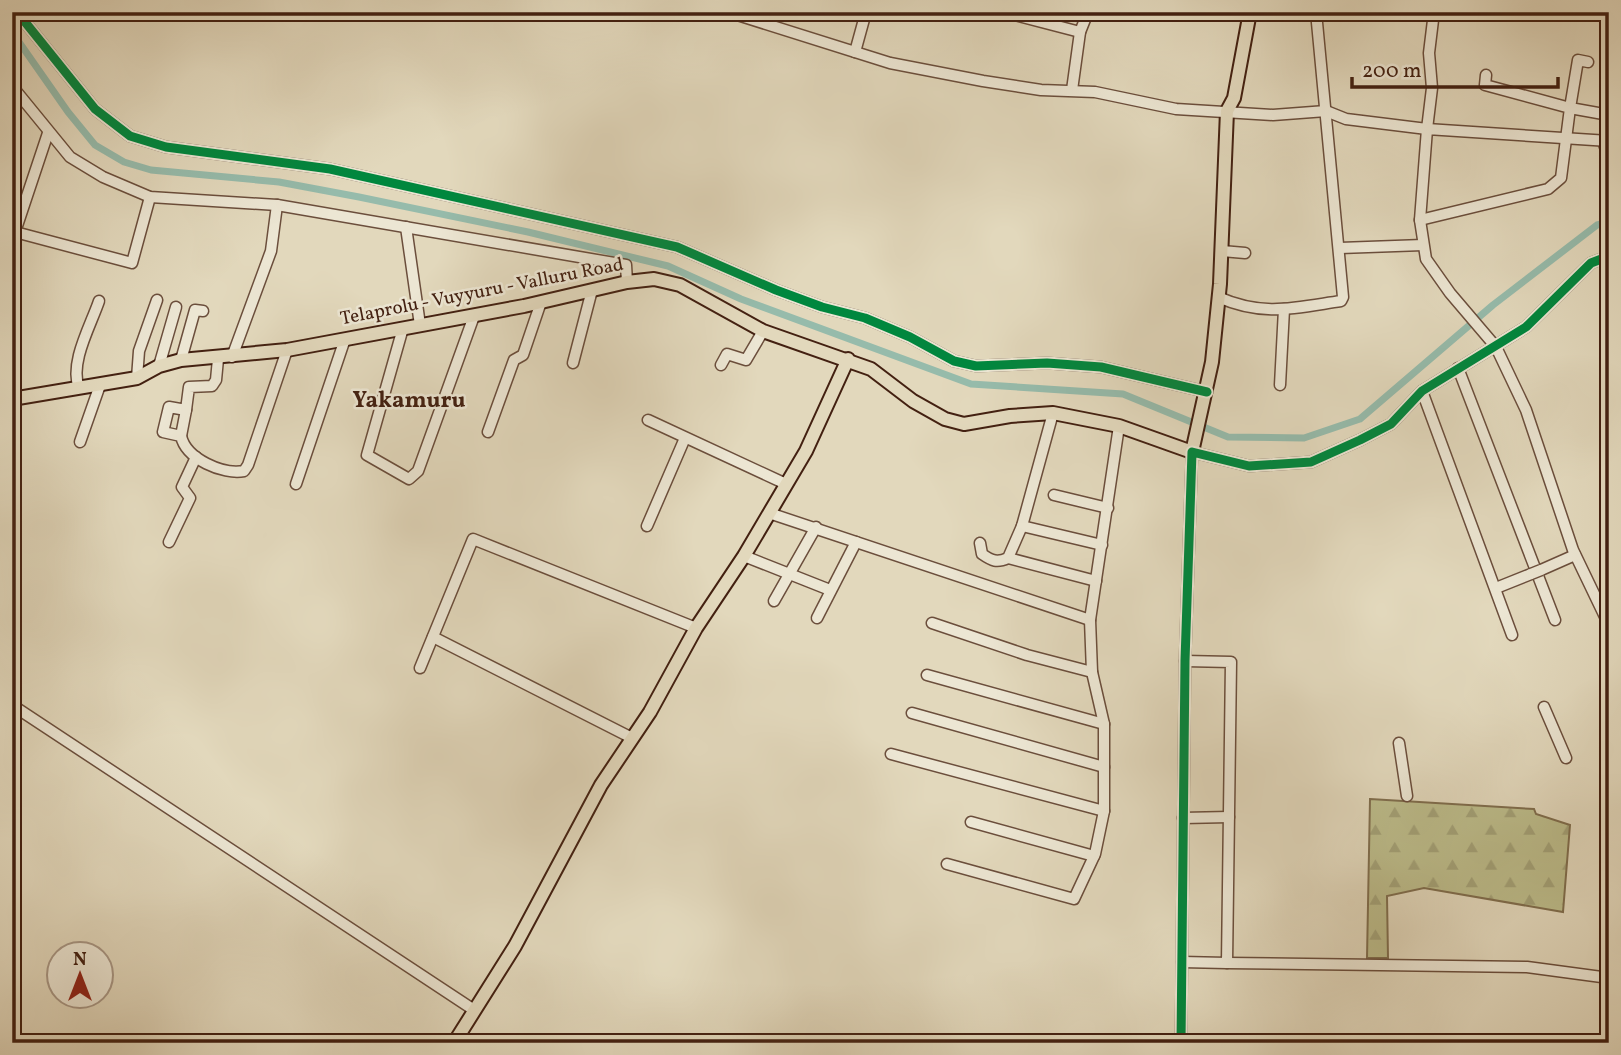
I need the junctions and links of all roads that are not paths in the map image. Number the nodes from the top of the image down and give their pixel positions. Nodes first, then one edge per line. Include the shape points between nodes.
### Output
1 (17, 12) edge
2 (728, 12) edge
3 (866, 12) edge
4 (1003, 12) edge
5 (1088, 12) edge
6 (1250, 12) edge
7 (1287, 12) edge
8 (1434, 12) edge
9 (1316, 13) edge
10 (1080, 32) junction
11 (855, 52) junction
12 (1580, 57) dead end
13 (1486, 75) dead end
14 (12, 86) edge
15 (1072, 90) junction
16 (12, 95) edge
17 (24, 101) junction
18 (1570, 107) junction
19 (1227, 111) junction
20 (1326, 111) junction
21 (1609, 114) edge
22 (1427, 129) junction
23 (48, 133) junction
24 (1566, 138) junction
25 (1606, 141) edge
26 (1609, 159) edge
27 (150, 197) junction
28 (12, 198) edge
29 (24, 202) junction
30 (277, 205) junction
31 (1420, 220) junction
32 (406, 227) junction
33 (13, 237) edge
34 (1423, 246) junction
35 (1340, 248) junction
36 (1222, 251) junction
37 (1245, 253) dead end
38 (1609, 256) edge
39 (627, 282) junction
40 (592, 290) junction
41 (1217, 297) junction
42 (157, 300) dead end
43 (99, 301) dead end
44 (541, 302) junction
45 (176, 307) dead end
46 (1284, 309) junction
47 (203, 311) dead end
48 (474, 316) junction
49 (421, 325) junction
50 (404, 328) junction
51 (763, 331) junction
52 (345, 339) junction
53 (1493, 342) junction
54 (287, 350) junction
55 (232, 358) junction
56 (218, 359) junction
57 (848, 359) junction
58 (181, 360) junction
59 (573, 363) dead end
60 (721, 365) dead end
61 (159, 366) junction
62 (1458, 368) junction
63 (137, 378) junction
64 (1280, 384) dead end
65 (100, 385) junction
66 (79, 388) junction
67 (1422, 391) junction
68 (1207, 392) junction
69 (12, 399) edge
70 (186, 410) junction
71 (1053, 413) junction
72 (648, 420) dead end
73 (1119, 426) junction
74 (488, 432) dead end
75 (181, 436) junction
76 (685, 438) junction
77 (80, 442) dead end
78 (1194, 447) junction
79 (196, 457) junction
80 (296, 484) dead end
81 (786, 484) junction
82 (1054, 495) dead end
83 (1108, 508) junction
84 (769, 513) junction
85 (647, 526) dead end
86 (1022, 526) junction
87 (816, 527) junction
88 (169, 542) dead end
89 (856, 542) junction
90 (980, 543) dead end
91 (1102, 545) junction
92 (1575, 555) junction
93 (744, 556) junction
94 (1008, 558) junction
95 (788, 575) junction
96 (1096, 581) junction
97 (1496, 588) junction
98 (830, 590) junction
99 (774, 601) dead end
100 (817, 618) dead end
101 (1090, 620) junction
102 (1555, 620) dead end
103 (932, 623) dead end
104 (1609, 625) edge
105 (696, 628) junction
106 (1511, 635) dead end
107 (433, 636) junction
108 (1185, 661) junction
109 (420, 668) dead end
110 (1092, 672) junction
111 (927, 676) dead end
112 (12, 705) edge
113 (1544, 707) dead end
114 (912, 713) dead end
115 (1104, 724) junction
116 (632, 738) junction
117 (1399, 743) dead end
118 (891, 754) dead end
119 (1566, 758) dead end
120 (1104, 767) junction
121 (1407, 796) dead end
122 (1104, 811) junction
123 (1229, 817) junction
124 (1184, 818) junction
125 (971, 822) dead end
126 (1094, 856) junction
127 (947, 864) dead end
128 (1182, 962) junction
129 (1227, 963) junction
130 (1609, 978) edge
131 (474, 1010) junction
132 (454, 1043) edge
133 (1181, 1043) edge

1 - 68 street via 95,109 130,136 166,147 330,169 677,247 788,295 865,317 954,361 976,366 1047,363 1101,367
2 - 11 street
3 - 11 street
4 - 10 street
5 - 10 street
6 - 19 main road via 1234,98
7 - 9 street
8 - 22 street via 1429,53 1433,88
9 - 20 street
10 - 15 street
11 - 15 street via 983,81
12 - 18 street
13 - 18 street via 1485,85
14 - 17 street
15 - 19 street via 1176,109
16 - 17 street
17 - 23 street
18 - 21 street
18 - 24 street
19 - 20 street via 1273,115
19 - 36 main road
20 - 22 street via 1346,119
20 - 35 street
22 - 24 street
22 - 31 street
23 - 27 street via 70,157
23 - 29 street
24 - 25 street
24 - 31 street via 1563,173 1554,186
25 - 26 street
27 - 30 street
27 - 33 street via 132,263
28 - 29 street
29 - 33 street
30 - 32 street
30 - 55 street via 271,251
31 - 34 street
32 - 39 street via 626,265
32 - 49 street
34 - 35 street
34 - 53 street via 1430,266
35 - 46 street via 1341,301
36 - 37 street
36 - 41 main road
38 - 53 street via 1591,263 1526,327
39 - 40 main road, Telaprolu - Vuyyuru - Valluru Road
39 - 51 main road, Telaprolu - Vuyyuru - Valluru Road via 654,279 680,285
40 - 44 main road, Telaprolu - Vuyyuru - Valluru Road
40 - 59 street
41 - 46 street via 1249,309
41 - 68 main road
42 - 63 street via 139,351
43 - 66 street via 77,364
44 - 48 main road, Telaprolu - Vuyyuru - Valluru Road
44 - 74 street
45 - 61 street
46 - 64 street
47 - 58 street via 195,310
48 - 49 main road, Telaprolu - Vuyyuru - Valluru Road
48 - 50 street via 418,471 409,479 367,455
49 - 50 main road, Telaprolu - Vuyyuru - Valluru Road
50 - 52 main road, Telaprolu - Vuyyuru - Valluru Road
51 - 57 main road, Telaprolu - Vuyyuru - Valluru Road
51 - 60 street via 746,360 727,354
52 - 54 main road, Telaprolu - Vuyyuru - Valluru Road
52 - 80 street
53 - 62 street
53 - 92 street via 1526,410
54 - 55 main road, Telaprolu - Vuyyuru - Valluru Road
54 - 79 street via 244,471 230,473
55 - 56 main road, Telaprolu - Vuyyuru - Valluru Road
56 - 58 main road, Telaprolu - Vuyyuru - Valluru Road
56 - 70 street via 212,386 189,387
57 - 71 main road, Telaprolu - Vuyyuru - Valluru Road via 871,369 945,419 964,424
57 - 81 main road via 819,427
58 - 61 main road, Telaprolu - Vuyyuru - Valluru Road
61 - 63 main road, Telaprolu - Vuyyuru - Valluru Road
62 - 67 street
62 - 102 street
63 - 65 main road, Telaprolu - Vuyyuru - Valluru Road
65 - 66 main road, Telaprolu - Vuyyuru - Valluru Road
65 - 77 street
66 - 69 main road, Telaprolu - Vuyyuru - Valluru Road
67 - 78 street via 1391,424 1311,463 1249,466
67 - 97 street
68 - 78 main road
70 - 75 street
70 - 75 street via 169,407 163,432
71 - 73 main road, Telaprolu - Vuyyuru - Valluru Road
71 - 86 street
72 - 76 street
73 - 78 main road, Telaprolu - Vuyyuru - Valluru Road
73 - 83 street
75 - 79 street via 183,445
76 - 81 street
76 - 85 street
78 - 108 street
79 - 88 street via 183,486 190,498
81 - 84 main road
82 - 83 street
83 - 91 street
84 - 87 street
84 - 93 main road
86 - 91 street
86 - 94 street
87 - 89 street
87 - 95 street
89 - 98 street
89 - 101 street
90 - 94 street via 982,554 991,561
91 - 96 street
92 - 97 street
92 - 104 street
93 - 95 street
93 - 105 main road
94 - 96 street
95 - 98 street
95 - 99 street
96 - 101 street
97 - 106 street
98 - 100 street
101 - 110 street
103 - 110 street
105 - 107 street via 473,539
105 - 116 main road
107 - 109 street
107 - 116 street
108 - 123 street via 1231,662
108 - 124 street
110 - 115 street
111 - 115 street
112 - 131 street
113 - 119 street
114 - 120 street
115 - 120 street
116 - 131 main road
117 - 121 street
118 - 122 street
120 - 122 street
122 - 126 street
123 - 124 street
123 - 129 street
124 - 128 street
125 - 126 street
126 - 127 street via 1074,899
128 - 129 street
128 - 133 street
129 - 130 street via 1527,967
131 - 132 main road

